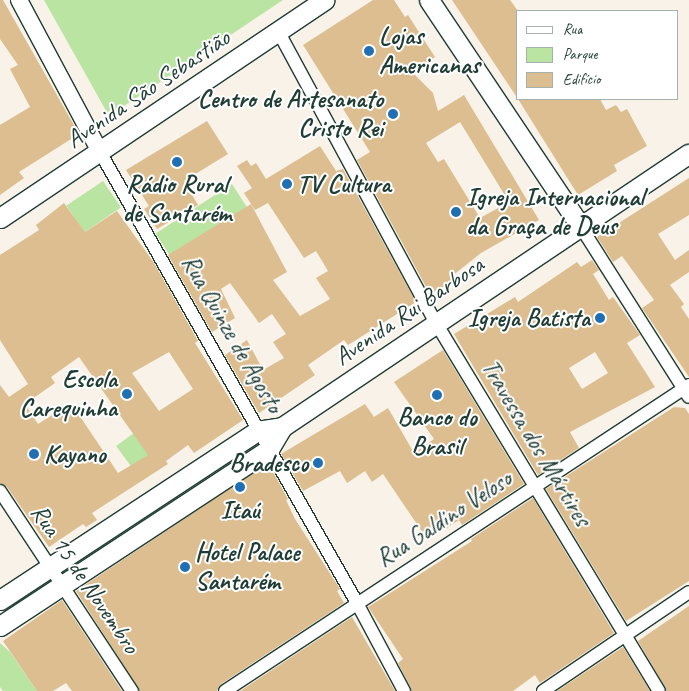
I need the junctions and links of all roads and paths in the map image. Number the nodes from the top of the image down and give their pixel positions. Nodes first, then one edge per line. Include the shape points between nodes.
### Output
1 (19, 0) edge
2 (324, 0) edge
3 (429, 0) edge
4 (278, 31) junction
5 (100, 152) junction
6 (689, 154) edge
7 (0, 218) edge
8 (581, 227) junction
9 (436, 323) junction
10 (687, 390) edge
11 (282, 427) junction
12 (257, 431) junction
13 (269, 449) junction
14 (536, 485) junction
15 (0, 492) edge
16 (49, 566) junction
17 (62, 585) junction
18 (689, 592) edge
19 (0, 600) edge
20 (357, 603) junction
21 (0, 626) edge
22 (625, 636) junction
23 (132, 691) edge
24 (225, 691) edge
25 (404, 691) edge
26 (543, 691) edge
27 (659, 691) edge

1 - 5 street, Rua Quinze de Agosto
2 - 4 main road, Avenida São Sebastião
3 - 8 main road
4 - 5 main road, Avenida São Sebastião
4 - 9 street, Travessa dos Mártires
5 - 7 main road, Avenida São Sebastião
5 - 12 street, Rua Quinze de Agosto
6 - 8 main road, Avenida Rui Barbosa
8 - 9 main road, Avenida Rui Barbosa
8 - 10 street
9 - 11 main road, Avenida Rui Barbosa
9 - 14 street, Travessa dos Mártires
10 - 14 street, Rua Galdino Veloso
11 - 12 main road, Avenida Rui Barbosa
11 - 13 main road, Avenida Rui Barbosa
12 - 13 street, Rua Quinze de Agosto
12 - 16 main road, Avenida Rui Barbosa
13 - 17 main road, Avenida Rui Barbosa
13 - 20 street, Rua Quinze de Agosto
14 - 20 street, Rua Galdino Veloso
14 - 22 street, Travessa dos Mártires
15 - 16 street, Rua 15 de Novembro
16 - 17 street, Rua 15 de Novembro
16 - 19 main road, Avenida Rui Barbosa
17 - 21 main road, Avenida Rui Barbosa
17 - 23 street, Rua 15 de Novembro
18 - 22 street
20 - 24 street, Rua Galdino Veloso
20 - 25 street, Rua Quinze de Agosto
22 - 26 street
22 - 27 street, Travessa dos Mártires

